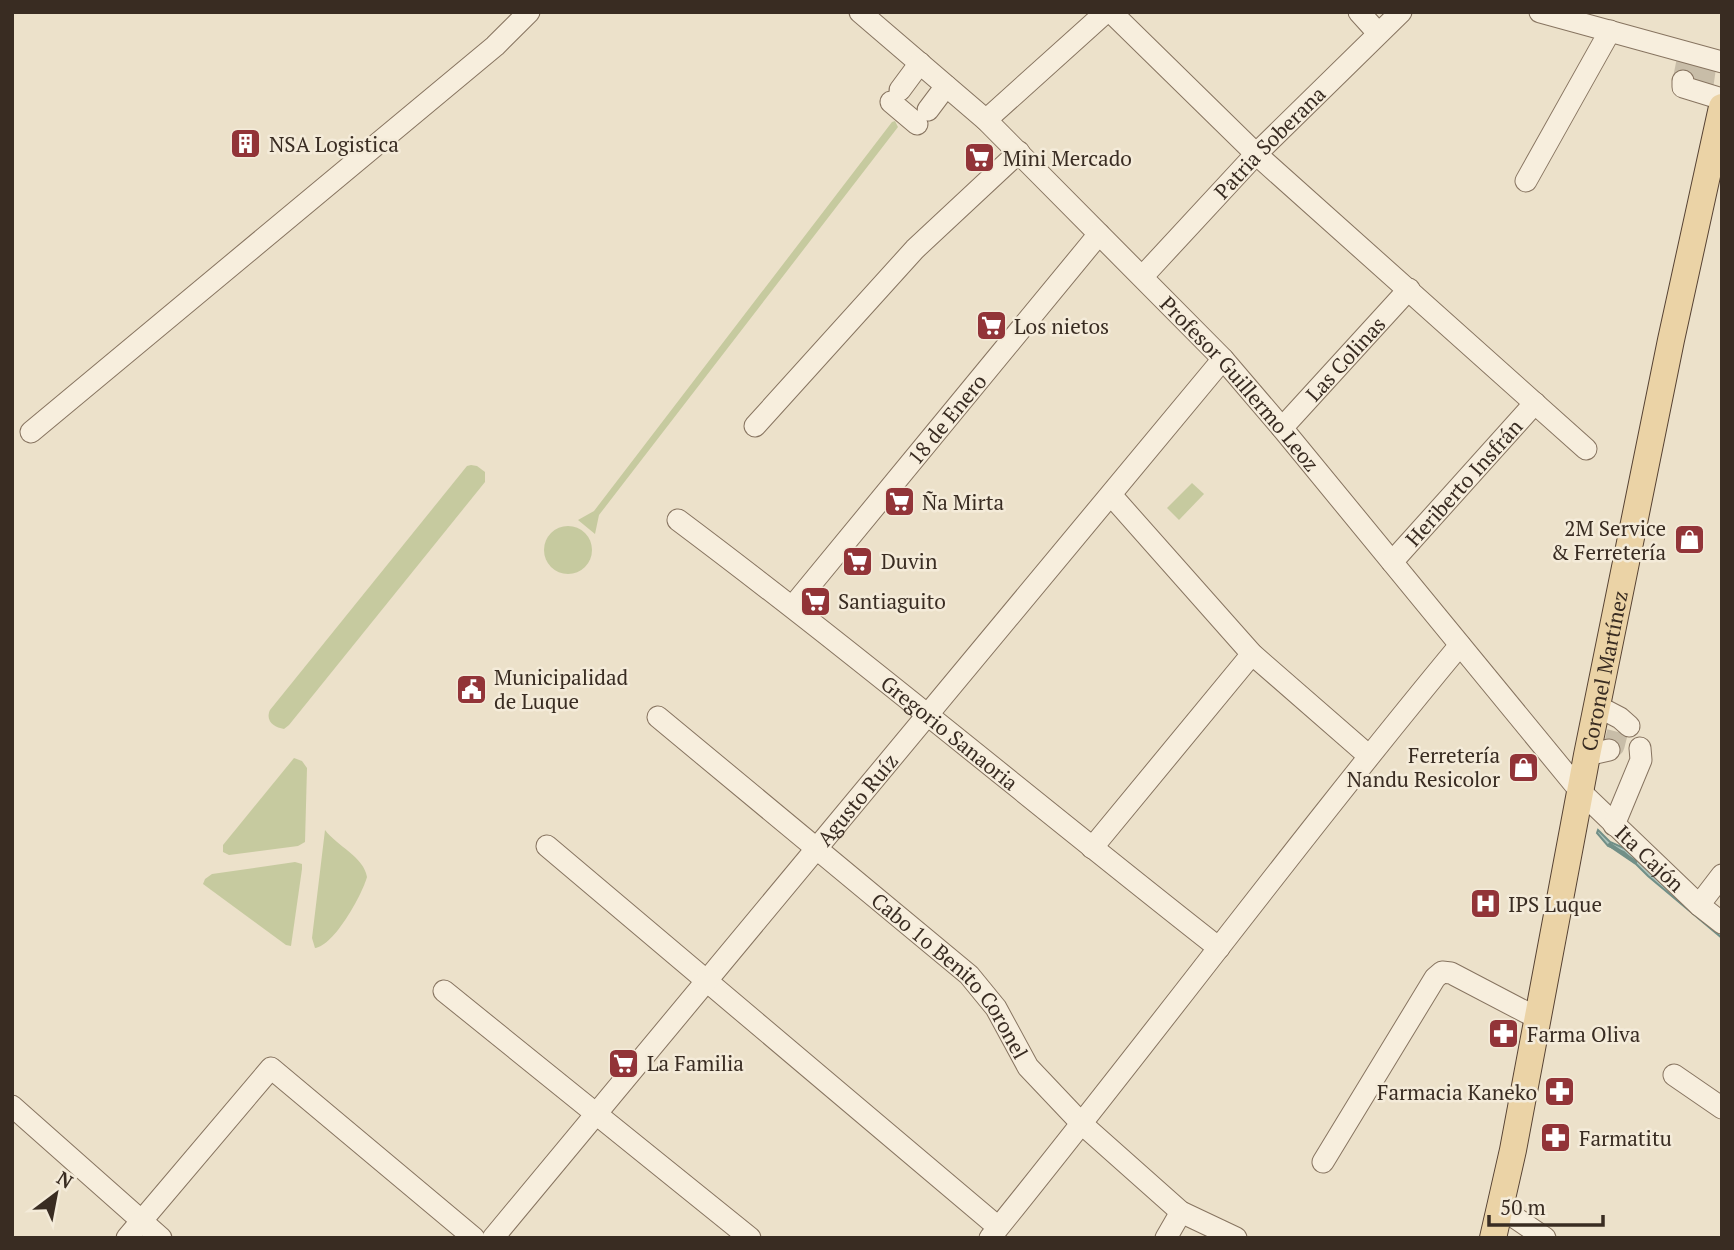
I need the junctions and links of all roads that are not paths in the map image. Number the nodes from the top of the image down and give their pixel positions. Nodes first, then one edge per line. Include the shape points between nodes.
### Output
1 (529, 12) edge
2 (1108, 12) edge
3 (1359, 12) edge
4 (1401, 12) edge
5 (1540, 12) edge
6 (869, 15) edge
7 (1610, 31) junction
8 (1378, 33) junction
9 (920, 63) junction
10 (1707, 83) edge
11 (946, 86) junction
12 (986, 120) junction
13 (1019, 152) junction
14 (1256, 155) junction
15 (1526, 181) dead end
16 (1099, 234) junction
17 (1143, 276) junction
18 (1409, 289) junction
19 (1223, 359) junction
20 (1535, 403) junction
21 (755, 426) dead end
22 (1282, 428) junction
23 (31, 432) dead end
24 (1586, 449) dead end
25 (1111, 495) junction
26 (678, 520) dead end
27 (1392, 562) junction
28 (793, 606) junction
29 (1460, 645) junction
30 (1252, 654) junction
31 (929, 714) junction
32 (658, 717) dead end
33 (1640, 748) dead end
34 (1369, 755) junction
35 (1578, 804) junction
36 (1614, 825) junction
37 (547, 846) dead end
38 (816, 848) junction
39 (1092, 848) junction
40 (1722, 875) edge
41 (1699, 905) junction
42 (1722, 923) edge
43 (1219, 948) junction
44 (706, 981) junction
45 (444, 991) dead end
46 (1537, 1018) junction
47 (1674, 1075) dead end
48 (12, 1106) edge
49 (1722, 1108) edge
50 (596, 1114) junction
51 (1082, 1124) junction
52 (1323, 1162) dead end
53 (1501, 1208) junction
54 (1181, 1212) junction
55 (141, 1221) junction
56 (994, 1233) edge
57 (127, 1238) edge
58 (161, 1238) edge
59 (474, 1238) edge
60 (493, 1238) edge
61 (750, 1238) edge
62 (1166, 1238) edge
63 (1236, 1238) edge
64 (1493, 1238) edge
65 (1545, 1238) edge

1 - 23 street via 495,46
2 - 12 street
2 - 14 street
3 - 8 street
4 - 8 street, Patria Soberana
5 - 7 street
6 - 9 street, Profesor Guillermo Leoz
7 - 10 street
7 - 15 street
8 - 14 street, Patria Soberana
9 - 11 street, Profesor Guillermo Leoz
9 - 11 street via 896,96 922,117
10 - 35 main road, Coronel Martínez via 1616,720
11 - 12 street, Profesor Guillermo Leoz
12 - 13 street, Profesor Guillermo Leoz
13 - 16 street, Profesor Guillermo Leoz
13 - 21 street via 915,249
14 - 17 street, Patria Soberana
14 - 18 street
16 - 17 street, Profesor Guillermo Leoz
16 - 28 street, 18 de Enero
17 - 19 street, Profesor Guillermo Leoz
18 - 20 street
18 - 22 street, Las Colinas
19 - 22 street, Profesor Guillermo Leoz
19 - 25 street, Agusto Ruíz
20 - 24 street
20 - 27 street, Heriberto Insfrán
22 - 27 street, Profesor Guillermo Leoz
25 - 30 street
25 - 31 street, Agusto Ruíz
26 - 28 street, Gregorio Sanaoria
27 - 29 street, Profesor Guillermo Leoz
28 - 31 street, Gregorio Sanaoria
29 - 34 street
29 - 35 street, Profesor Guillermo Leoz
30 - 34 street
30 - 39 street
31 - 38 street, Agusto Ruíz
31 - 39 street, Gregorio Sanaoria
32 - 38 street, Cabo 1o Benito Coronel
33 - 36 street via 1642,760
34 - 43 street
35 - 36 street, Ita Cajón
35 - 46 main road, Coronel Martínez
36 - 41 street, Ita Cajón
37 - 44 street
38 - 44 street, Agusto Ruíz
38 - 51 street, Cabo 1o Benito Coronel via 969,975 996,1008 1028,1066
39 - 43 street, Gregorio Sanaoria
40 - 41 street
41 - 42 street, Ita Cajón
43 - 51 street
44 - 50 street, Agusto Ruíz
44 - 56 street
45 - 50 street
46 - 52 street via 1451,972 1442,972
46 - 53 main road, Coronel Martínez
47 - 49 street
48 - 55 street
50 - 60 street, Agusto Ruíz
50 - 61 street
51 - 54 street, Cabo 1o Benito Coronel
51 - 56 street
53 - 64 main road, Coronel Martínez
53 - 65 street
54 - 62 street
54 - 63 street, Cabo 1o Benito Coronel
55 - 57 street
55 - 58 street
55 - 59 street via 271,1068

